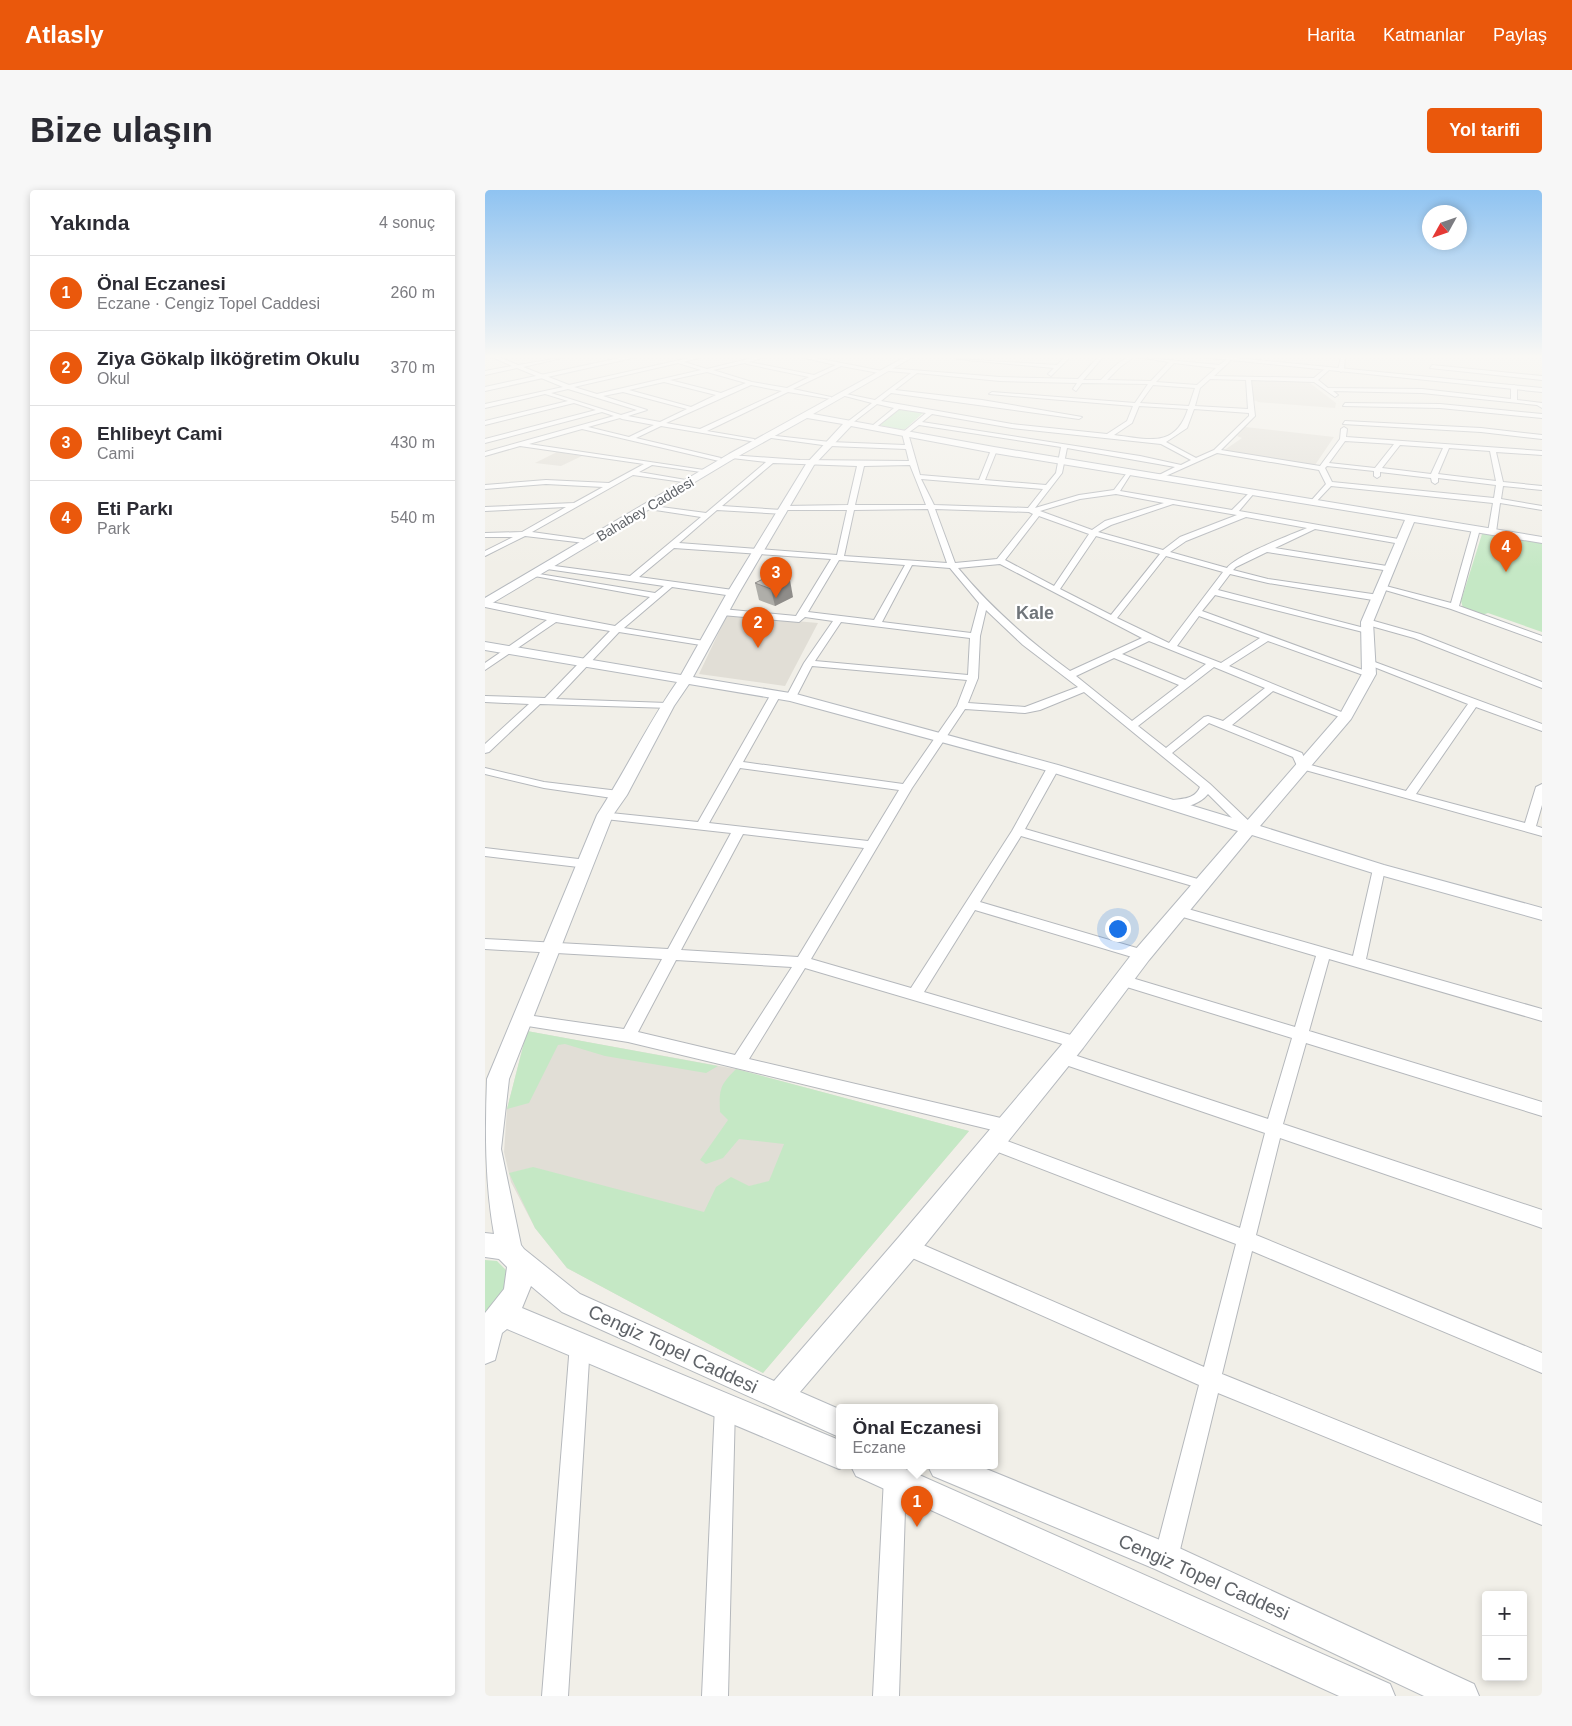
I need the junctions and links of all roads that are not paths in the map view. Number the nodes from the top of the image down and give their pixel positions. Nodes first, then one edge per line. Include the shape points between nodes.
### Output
1 (540, 427) edge
2 (580, 427) edge
3 (582, 427) edge
4 (655, 427) edge
5 (681, 427) edge
6 (710, 427) edge
7 (777, 427) edge
8 (785, 427) edge
9 (845, 427) edge
10 (875, 427) edge
11 (912, 427) edge
12 (945, 427) edge
13 (1024, 427) edge
14 (1062, 427) edge
15 (1122, 427) edge
16 (1185, 427) edge
17 (1238, 427) edge
18 (1344, 427) edge
19 (1437, 427) edge
20 (1481, 430) junction
21 (702, 431) junction
22 (1057, 431) junction
23 (905, 433) junction
24 (1110, 435) junction
25 (767, 437) junction
26 (1542, 438) edge
27 (627, 439) junction
28 (1343, 439) junction
29 (754, 440) junction
30 (485, 442) edge
31 (618, 442) dead end
32 (1162, 442) junction
33 (1398, 442) junction
34 (517, 444) junction
35 (651, 444) junction
36 (830, 444) junction
37 (1447, 445) junction
38 (610, 446) dead end
39 (1064, 446) junction
40 (1470, 446) junction
41 (909, 447) junction
42 (500, 448) junction
43 (642, 448) dead end
44 (1492, 448) junction
45 (994, 450) junction
46 (633, 451) dead end
47 (1216, 451) junction
48 (1540, 453) edge
49 (485, 454) edge
50 (594, 455) junction
51 (732, 456) junction
52 (615, 458) junction
53 (719, 459) junction
54 (1062, 460) junction
55 (1195, 460) junction
56 (770, 462) junction
57 (1542, 462) edge
58 (651, 463) junction
59 (861, 463) junction
60 (913, 463) junction
61 (810, 464) junction
62 (1324, 466) junction
63 (1182, 467) junction
64 (701, 470) junction
65 (1377, 470) junction
66 (1129, 472) junction
67 (631, 473) junction
68 (1434, 475) junction
69 (917, 477) junction
70 (1159, 477) junction
71 (683, 480) junction
72 (981, 482) junction
73 (1500, 482) junction
74 (1329, 484) junction
75 (608, 485) junction
76 (485, 487) edge
77 (1049, 487) junction
78 (1542, 488) edge
79 (1379, 489) junction
80 (1116, 492) junction
81 (1252, 492) junction
82 (1438, 495) junction
83 (1498, 501) junction
84 (1172, 502) junction
85 (1314, 502) junction
86 (574, 505) junction
87 (649, 507) junction
88 (931, 507) junction
89 (715, 508) junction
90 (850, 508) junction
91 (1542, 508) edge
92 (485, 510) edge
93 (783, 510) junction
94 (1033, 512) junction
95 (1234, 513) junction
96 (706, 515) junction
97 (1245, 515) junction
98 (1411, 518) junction
99 (1314, 527) junction
100 (1476, 529) junction
101 (1492, 532) junction
102 (1093, 533) junction
103 (485, 534) edge
104 (527, 534) junction
105 (1542, 540) edge
106 (582, 541) junction
107 (1401, 542) junction
108 (671, 545) junction
109 (1263, 549) junction
110 (759, 552) junction
111 (485, 554) edge
112 (1163, 554) junction
113 (838, 558) junction
114 (1001, 561) junction
115 (909, 564) junction
116 (951, 566) junction
117 (547, 568) junction
118 (1390, 569) junction
119 (1228, 572) junction
120 (533, 575) junction
121 (633, 578) junction
122 (671, 584) junction
123 (1055, 590) junction
124 (733, 592) junction
125 (1214, 592) junction
126 (1380, 593) junction
127 (658, 596) junction
128 (485, 598) edge
129 (983, 603) junction
130 (485, 604) edge
131 (1453, 607) junction
132 (722, 612) junction
133 (1199, 613) junction
134 (802, 614) junction
135 (839, 618) junction
136 (1113, 618) junction
137 (554, 619) junction
138 (877, 623) junction
139 (1367, 626) junction
140 (617, 630) junction
141 (975, 636) junction
142 (1267, 637) junction
143 (1149, 638) junction
144 (1542, 639) edge
145 (704, 644) junction
146 (485, 646) edge
147 (1171, 647) junction
148 (510, 650) junction
149 (1113, 654) junction
150 (584, 662) junction
151 (809, 663) junction
152 (1218, 665) junction
153 (485, 667) edge
154 (1369, 668) junction
155 (1069, 675) junction
156 (686, 678) junction
157 (973, 678) junction
158 (1185, 684) junction
159 (1542, 685) edge
160 (1272, 686) junction
161 (1084, 688) junction
162 (783, 696) junction
163 (485, 699) edge
164 (542, 701) junction
165 (1473, 704) junction
166 (667, 706) junction
167 (963, 706) junction
168 (1347, 716) junction
169 (1131, 726) junction
170 (1224, 726) junction
171 (1542, 728) edge
172 (942, 738) junction
173 (485, 750) edge
174 (1166, 753) junction
175 (737, 764) junction
176 (1301, 766) junction
177 (1053, 768) junction
178 (485, 771) edge
179 (1206, 786) junction
180 (1542, 787) edge
181 (906, 788) junction
182 (619, 795) junction
183 (1408, 796) junction
184 (1172, 804) junction
185 (605, 815) junction
186 (702, 825) junction
187 (1249, 828) junction
188 (1529, 828) junction
189 (739, 830) junction
190 (1018, 832) junction
191 (1542, 832) edge
192 (871, 845) junction
193 (485, 852) edge
194 (587, 864) junction
195 (1379, 869) junction
196 (1203, 885) junction
197 (972, 904) junction
198 (1181, 912) junction
199 (1542, 914) edge
200 (485, 944) edge
201 (550, 946) junction
202 (1323, 954) junction
203 (672, 955) junction
204 (1142, 955) junction
205 (802, 962) junction
206 (1359, 963) junction
207 (1122, 980) junction
208 (914, 995) junction
209 (1542, 1015) edge
210 (520, 1020) junction
211 (1299, 1033) junction
212 (629, 1036) junction
213 (1076, 1042) junction
214 (1062, 1057) junction
215 (739, 1062) junction
216 (491, 1087) edge
217 (1542, 1109) edge
218 (1005, 1126) junction
219 (1274, 1128) junction
220 (991, 1142) junction
221 (1542, 1219) edge
222 (1245, 1239) junction
223 (907, 1248) junction
224 (504, 1251) edge
225 (491, 1330) edge
226 (580, 1344) junction
227 (1542, 1363) edge
228 (1209, 1378) junction
229 (778, 1397) junction
230 (725, 1406) junction
231 (836, 1422) edge
232 (836, 1453) edge
233 (873, 1469) edge
234 (950, 1469) edge
235 (895, 1478) junction
236 (1542, 1514) edge
237 (1166, 1558) junction
238 (555, 1696) edge
239 (715, 1696) edge
240 (886, 1696) edge
241 (1378, 1696) edge
242 (1462, 1696) edge

1 - 30 street
2 - 34 street
3 - 27 street
4 - 27 street
5 - 21 street
6 - 21 street
7 - 29 street, Bahabey Caddesi
8 - 25 street, Bahabey Caddesi
9 - 36 street
10 - 23 street
11 - 23 street
12 - 39 street
13 - 22 street
14 - 22 street
15 - 24 street
16 - 32 street
17 - 47 street
18 - 28 street
19 - 20 street
20 - 26 street
20 - 40 street
21 - 29 street
22 - 24 street
23 - 41 street
23 - 45 street
24 - 32 street
25 - 36 street
25 - 51 street, Bahabey Caddesi
27 - 31 street
27 - 35 street
28 - 33 street
28 - 62 street
29 - 53 street, Bahabey Caddesi
30 - 42 street
32 - 55 street
33 - 37 street
33 - 65 street
34 - 42 street
34 - 50 street
35 - 43 street
35 - 53 street
36 - 41 street
36 - 61 street
37 - 40 street
37 - 68 street
38 - 50 street
39 - 54 street
39 - 63 street
40 - 44 street
41 - 60 street
42 - 49 street
44 - 48 street
44 - 73 street
45 - 54 street
45 - 72 street
46 - 52 street
47 - 55 street
47 - 62 street
48 - 57 street
50 - 52 street
51 - 56 street
51 - 87 street, Bahabey Caddesi
52 - 58 street
53 - 64 street, Bahabey Caddesi
54 - 66 street
54 - 77 street via 1059,474
55 - 63 street
56 - 61 street
56 - 89 street
58 - 64 street
58 - 67 street
59 - 60 street
59 - 61 street
59 - 90 street
60 - 69 street
61 - 93 street
62 - 65 street
62 - 74 street
63 - 70 street
64 - 71 street, Bahabey Caddesi
65 - 68 street
65 - 79 street
66 - 70 street
66 - 80 street
67 - 71 street
67 - 75 street
68 - 73 street
68 - 82 street
69 - 72 street
69 - 88 street
70 - 81 street
71 - 106 street, Bahabey Caddesi
72 - 77 street
73 - 78 street
73 - 83 street
74 - 79 street
74 - 85 street
75 - 76 street via 543,481
75 - 86 street
77 - 94 street
79 - 82 street
80 - 84 street
80 - 94 street via 1079,497
81 - 85 street
81 - 95 street
82 - 83 street
83 - 91 street
83 - 101 street
84 - 95 street
84 - 102 street via 1108,524
85 - 98 street
86 - 92 street
86 - 104 street
87 - 96 street
87 - 117 street, Bahabey Caddesi
88 - 90 street
88 - 94 street
88 - 116 street
89 - 93 street
89 - 96 street
90 - 93 street
90 - 113 street
93 - 110 street
94 - 102 street
94 - 114 street
95 - 97 street
96 - 108 street
97 - 99 street
97 - 112 street via 1183,539
98 - 100 street
98 - 107 street
99 - 107 street
99 - 109 street
100 - 101 street
100 - 131 street
101 - 105 street
102 - 112 street
102 - 123 street
103 - 104 street
104 - 106 street
104 - 111 street
106 - 128 street, Bahabey Caddesi
107 - 118 street
108 - 110 street
108 - 121 street
109 - 118 street
109 - 119 street via 1233,565
110 - 113 street
110 - 124 street
112 - 119 street
112 - 136 street
113 - 115 street
113 - 134 street
114 - 116 street
114 - 123 street
115 - 116 street
115 - 138 street
116 - 129 street
117 - 120 street, Bahabey Caddesi
117 - 121 street
118 - 126 street
119 - 125 street
119 - 126 street via 1268,581
120 - 127 street
120 - 130 street, Bahabey Caddesi
121 - 122 street
122 - 124 street
122 - 127 street
123 - 136 street
124 - 132 street
125 - 133 street
125 - 139 street
126 - 131 street
126 - 139 street
127 - 140 street
129 - 141 street
129 - 155 street via 1026,643
130 - 137 street
131 - 144 street
132 - 134 street via 799,619
132 - 145 street
133 - 142 street
133 - 147 street
134 - 135 street
135 - 138 street
135 - 151 street
136 - 143 street
137 - 140 street
137 - 148 street
138 - 141 street
139 - 154 street
139 - 159 street via 1417,636
140 - 145 street
140 - 150 street
141 - 157 street
142 - 152 street
142 - 154 street
143 - 147 street
143 - 149 street
145 - 156 street
146 - 148 street
147 - 152 street
148 - 150 street
148 - 153 street
149 - 155 street
149 - 158 street
150 - 156 street
150 - 164 street
151 - 157 street
151 - 162 street
152 - 158 street
152 - 160 street
154 - 165 street
154 - 168 street
155 - 161 street
156 - 162 street
156 - 166 street
157 - 167 street
158 - 169 street
160 - 168 street
160 - 170 street
161 - 167 street via 1025,710
161 - 169 street
162 - 172 street
162 - 175 street
163 - 164 street
164 - 166 street
164 - 173 street
165 - 171 street
165 - 183 street
166 - 182 street
167 - 172 street
168 - 176 street
169 - 174 street
170 - 174 street via 1208,719
170 - 176 street via 1298,754
172 - 177 street
172 - 181 street
174 - 179 street
175 - 181 street
175 - 186 street
176 - 183 street
176 - 187 street
177 - 184 street
177 - 190 street
178 - 182 street via 544,785
179 - 184 street via 1197,798
179 - 187 street
180 - 188 street
181 - 192 street
182 - 185 street
183 - 188 street
184 - 187 street
185 - 186 street
185 - 194 street
186 - 189 street
187 - 195 street
187 - 196 street
188 - 191 street
189 - 192 street
189 - 203 street
190 - 196 street
190 - 197 street
192 - 205 street
193 - 194 street
194 - 201 street
195 - 199 street
195 - 206 street
196 - 198 street
197 - 204 street
197 - 208 street
198 - 202 street
198 - 204 street
200 - 201 street
201 - 203 street
201 - 210 street
202 - 206 street
202 - 211 street
203 - 205 street
203 - 212 street
204 - 207 street
205 - 208 street
205 - 215 street
206 - 209 street
207 - 211 street
207 - 213 street
208 - 213 street
210 - 212 street
210 - 216 street
211 - 217 street
211 - 219 street
212 - 215 street
213 - 214 street
214 - 218 street
214 - 219 street
215 - 218 street
216 - 224 street via 491,1149
218 - 220 street
219 - 221 street
219 - 222 street
220 - 222 street
220 - 223 street
222 - 227 street
222 - 228 street
223 - 228 street
223 - 229 street
224 - 225 street via 521,1270 520,1284 514,1299
224 - 229 street, Cengiz Topel Caddesi via 571,1303
225 - 226 street, Cengiz Topel Caddesi
226 - 230 street, Cengiz Topel Caddesi
226 - 238 street
228 - 236 street
228 - 237 street
229 - 231 street, Cengiz Topel Caddesi
230 - 232 street, Cengiz Topel Caddesi
230 - 239 street
233 - 235 street
234 - 237 street, Cengiz Topel Caddesi
235 - 240 street
235 - 241 street
237 - 242 street, Cengiz Topel Caddesi

